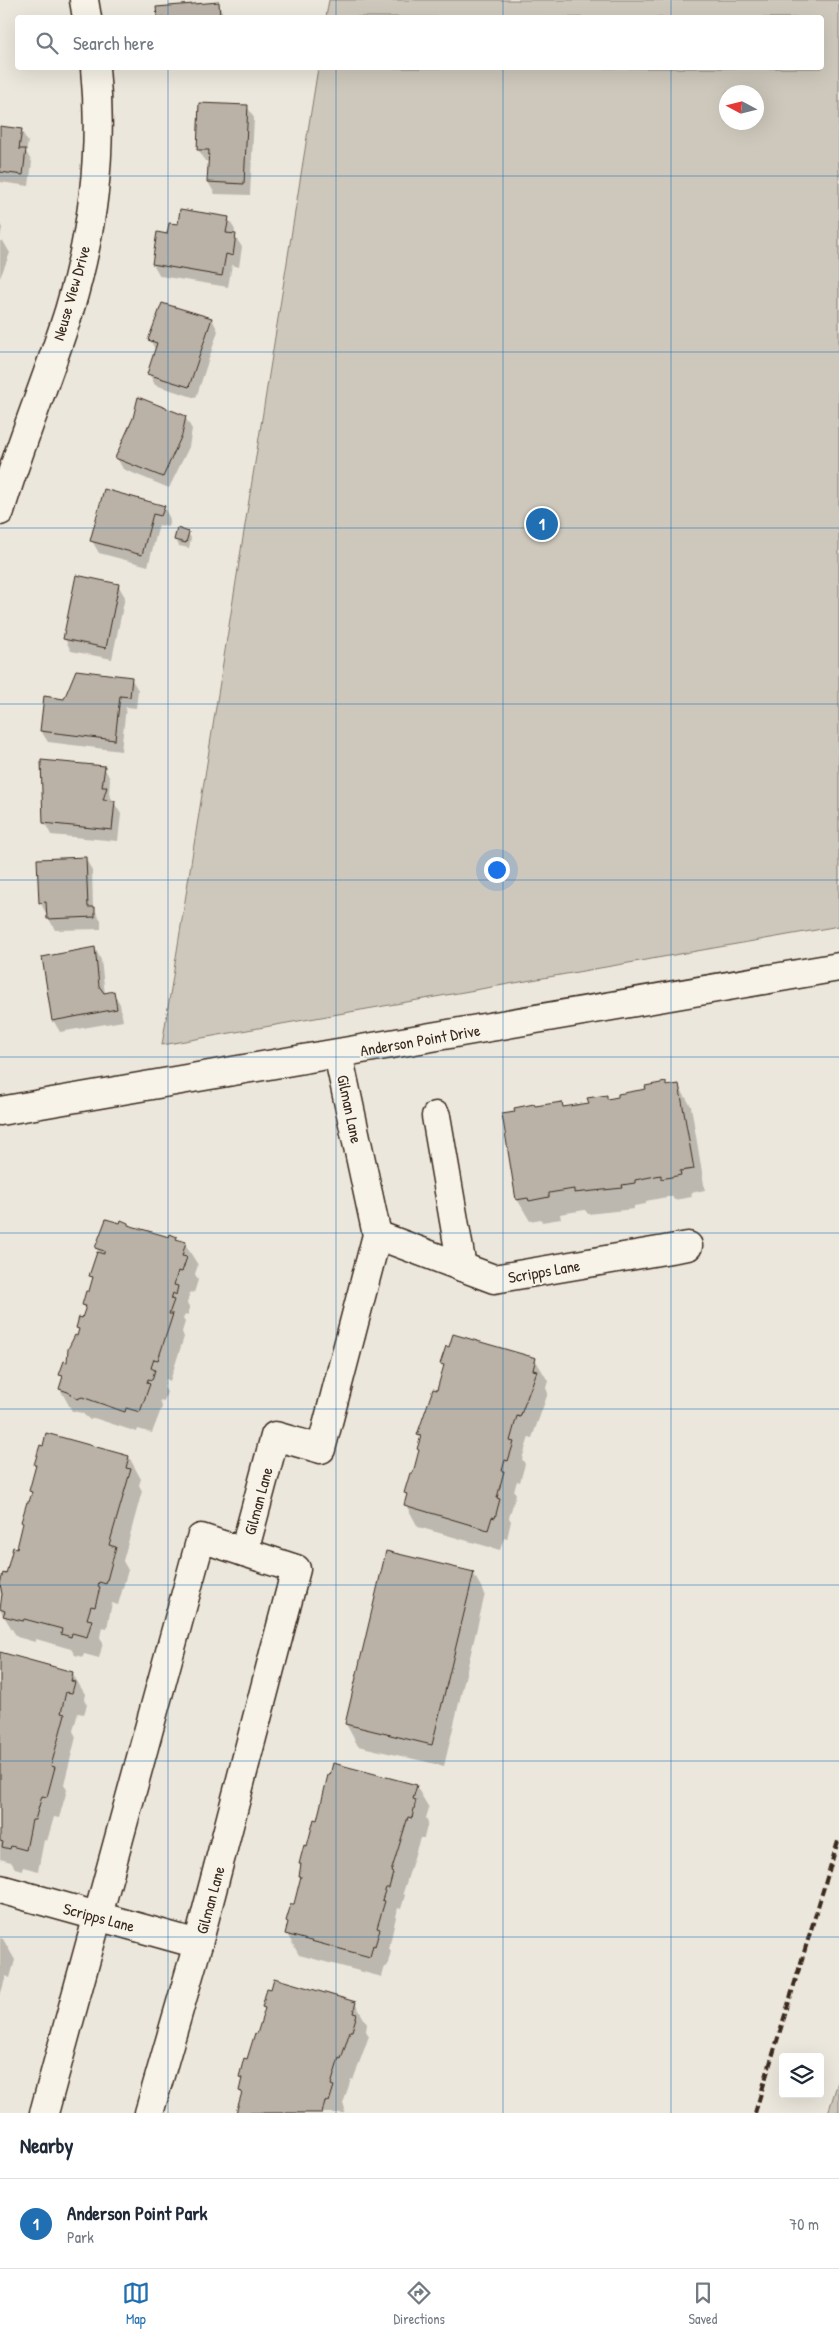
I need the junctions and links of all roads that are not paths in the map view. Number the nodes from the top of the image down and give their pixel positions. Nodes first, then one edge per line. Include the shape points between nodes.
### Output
1 (84, 0) edge
2 (86, 15) edge
3 (95, 70) edge
4 (0, 511) edge
5 (839, 967) edge
6 (338, 1054) junction
7 (0, 1111) edge
8 (436, 1116) dead end
9 (377, 1235) junction
10 (688, 1246) dead end
11 (462, 1267) junction
12 (244, 1552) junction
13 (0, 1890) edge
14 (98, 1916) junction
15 (198, 1944) junction
16 (44, 2113) edge
17 (149, 2113) edge

1 - 2 street
3 - 4 street, Neuse View Drive via 99,101 97,164 86,246 69,310 14,462
5 - 6 street, Anderson Point Drive
6 - 7 street, Anderson Point Drive
6 - 9 street, Gilman Lane
8 - 11 street
9 - 11 street, Scripps Lane
9 - 12 street, Gilman Lane via 321,1449 275,1436
10 - 11 street, Scripps Lane via 494,1280
12 - 14 street via 201,1538
12 - 15 street, Gilman Lane via 296,1569
13 - 14 street, Scripps Lane
14 - 15 street, Scripps Lane
14 - 16 street
15 - 17 street, Gilman Lane

